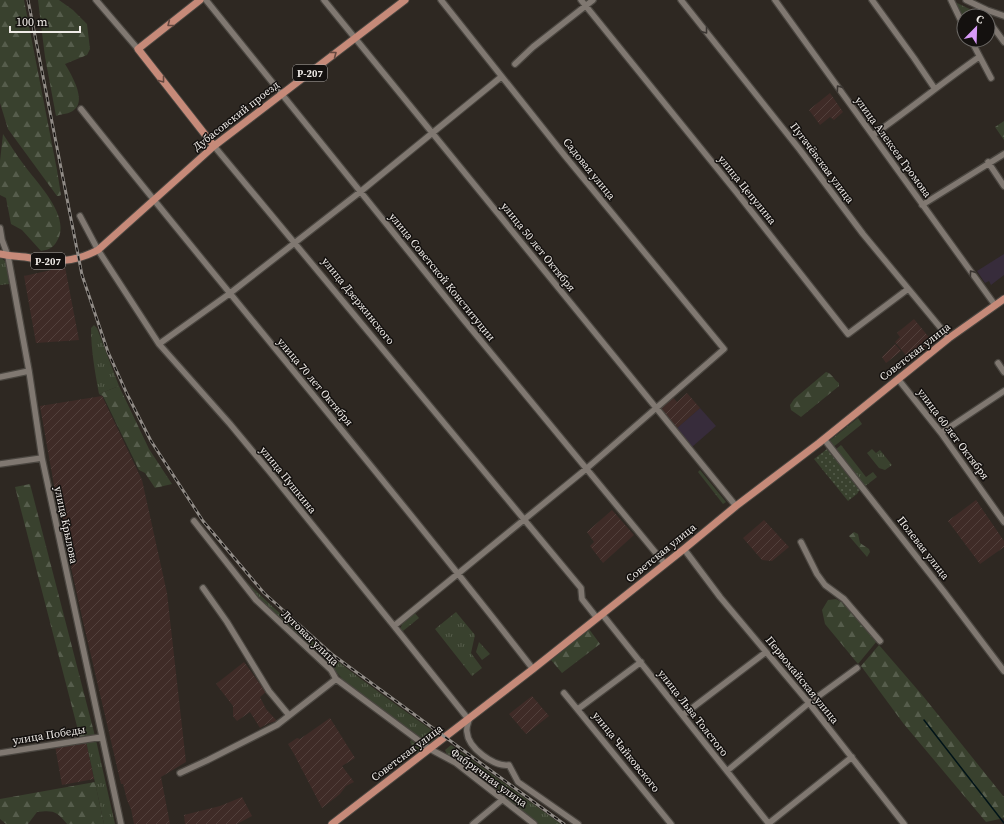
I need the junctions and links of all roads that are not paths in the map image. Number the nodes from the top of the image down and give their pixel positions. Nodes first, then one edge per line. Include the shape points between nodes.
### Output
1 (96, 0) edge
2 (200, 0) edge
3 (206, 0) edge
4 (324, 0) edge
5 (406, 0) edge
6 (441, 0) edge
7 (581, 0) edge
8 (593, 0) edge
9 (681, 0) edge
10 (775, 0) edge
11 (872, 0) edge
12 (951, 0) edge
13 (966, 0) edge
14 (586, 5) junction
15 (978, 8) edge
16 (956, 10) edge
17 (996, 31) edge
18 (355, 38) junction
19 (1004, 42) edge
20 (975, 48) edge
21 (138, 49) junction
22 (979, 57) junction
23 (515, 64) dead end
24 (501, 77) junction
25 (991, 78) dead end
26 (935, 89) junction
27 (281, 94) junction
28 (81, 109) dead end
29 (432, 132) junction
30 (873, 135) junction
31 (214, 146) junction
32 (1004, 154) edge
33 (988, 162) junction
34 (1004, 186) edge
35 (360, 192) junction
36 (153, 200) junction
37 (922, 205) junction
38 (80, 216) dead end
39 (0, 228) edge
40 (295, 242) junction
41 (98, 250) junction
42 (0, 254) edge
43 (8, 256) junction
44 (908, 289) junction
45 (229, 294) junction
46 (1004, 299) edge
47 (995, 305) junction
48 (948, 338) junction
49 (159, 344) junction
50 (998, 364) dead end
51 (29, 371) junction
52 (1004, 372) edge
53 (0, 377) edge
54 (898, 379) junction
55 (1004, 391) edge
56 (657, 408) junction
57 (941, 433) junction
58 (824, 439) junction
59 (42, 458) junction
60 (0, 464) edge
61 (586, 469) junction
62 (736, 506) junction
63 (525, 519) junction
64 (194, 521) dead end
65 (1004, 522) edge
66 (801, 542) dead end
67 (684, 549) junction
68 (665, 564) junction
69 (459, 574) junction
70 (203, 588) dead end
71 (600, 616) junction
72 (394, 626) junction
73 (880, 641) dead end
74 (766, 652) junction
75 (641, 662) junction
76 (857, 668) dead end
77 (533, 669) junction
78 (1004, 671) edge
79 (336, 678) junction
80 (564, 693) dead end
81 (809, 703) junction
82 (578, 709) junction
83 (288, 714) junction
84 (683, 715) junction
85 (468, 720) junction
86 (102, 737) junction
87 (430, 749) junction
88 (0, 752) edge
89 (852, 757) junction
90 (727, 771) junction
91 (180, 773) dead end
92 (503, 799) junction
93 (121, 824) edge
94 (332, 824) edge
95 (473, 824) edge
96 (534, 824) edge
97 (578, 824) edge
98 (671, 824) edge
99 (768, 824) edge
100 (904, 824) edge

1 - 21 street, улица Дзержинского
2 -> 21 main road
3 - 27 street, улица Советской Конституции
4 - 18 street, улица 50 лет Октября
5 - 18 main road, Дубасовский проезд / Р-207
6 - 24 street, Садовая улица
7 - 14 street, улица Цепулина
8 - 14 street
9 -> 44 street, Пугачёвская улица
30 -> 10 street, улица Алексея Громова
11 - 26 street
12 - 16 street
13 - 15 street
14 - 23 street
14 - 44 street, улица Цепулина via 848,334
17 - 19 street
27 -> 18 main road, Дубасовский проезд / Р-207
18 - 29 street, улица 50 лет Октября
20 - 22 street
21 -> 31 main road, улица Дзержинского
22 - 25 street
22 - 26 street
24 - 29 street
24 - 56 street, Садовая улица via 724,349
26 - 30 street
27 - 31 main road, Дубасовский проезд / Р-207
27 - 35 street, улица Советской Конституции
28 - 36 street, улица 70 лет Октября
29 - 35 street
29 - 56 street, улица 50 лет Октября
30 - 37 street, улица Алексея Громова
31 - 36 main road, Дубасовский проезд / Р-207
31 - 40 street, улица Дзержинского
32 - 33 street
33 - 34 street
33 - 37 street
35 - 40 street
35 - 61 street, улица Советской Конституции
36 - 41 main road, Дубасовский проезд / Р-207
36 - 45 street, улица 70 лет Октября
47 -> 37 street, улица Алексея Громова
38 - 41 street, улица Пушкина
39 - 43 street, улица Крылова
40 - 45 street
40 - 63 street, улица Дзержинского
41 - 43 main road, Дубасовский проезд / Р-207 via 87,256 56,262
41 - 49 street, улица Пушкина
42 - 43 main road, Р-207
43 - 51 street, улица Крылова
44 - 48 street, Пугачёвская улица
45 - 49 street
45 - 69 street, улица 70 лет Октября
46 - 47 main road, Советская улица
47 - 48 main road, Советская улица
48 - 54 main road, Советская улица
49 - 72 street, улица Пушкина via 230,424
50 - 52 street
51 - 53 street
51 - 59 street, улица Крылова
54 - 57 street, улица 60 лет Октября
54 - 58 main road, Советская улица
55 - 57 street
56 - 61 street
56 - 62 street, улица 50 лет Октября
57 - 65 street, улица 60 лет Октября
58 - 62 main road, Советская улица
58 - 78 street, Полевая улица
59 - 60 street
59 - 86 street, улица Крылова
61 - 63 street
61 - 68 street, улица Советской Конституции
62 - 67 main road, Советская улица
63 - 69 street
63 - 71 street, улица Дзержинского via 581,588 582,599
64 - 79 street, Луговая улица via 256,600 331,670
66 - 73 street via 825,585 844,599
67 - 68 main road, Советская улица
67 - 74 street, Первомайская улица
68 - 71 main road, Советская улица
69 - 72 street
69 - 77 street, улица 70 лет Октября
70 - 83 street via 269,691
71 - 75 street, улица Льва Толстого
71 - 77 main road, Советская улица
72 - 85 street, улица Пушкина
74 - 81 street, Первомайская улица
74 - 84 street
75 - 82 street
75 - 84 street, улица Льва Толстого
76 - 81 street
77 - 85 main road, Советская улица
79 - 83 street
79 - 87 street, Луговая улица
80 - 82 street, улица Чайковского
81 - 89 street, Первомайская улица
81 - 90 street
82 - 98 street, улица Чайковского
83 - 91 street via 277,725
84 - 90 street, улица Льва Толстого
85 - 87 main road, Советская улица
85 - 97 street via 468,738 478,752 504,766 509,765 518,782
86 - 88 street, улица Победы
86 - 93 street, улица Крылова
87 - 92 street, Фабричная улица via 456,763
87 - 94 main road, Советская улица
89 - 99 street
89 - 100 street, Первомайская улица
90 - 99 street, улица Льва Толстого
92 - 95 street
92 - 96 street, Фабричная улица

